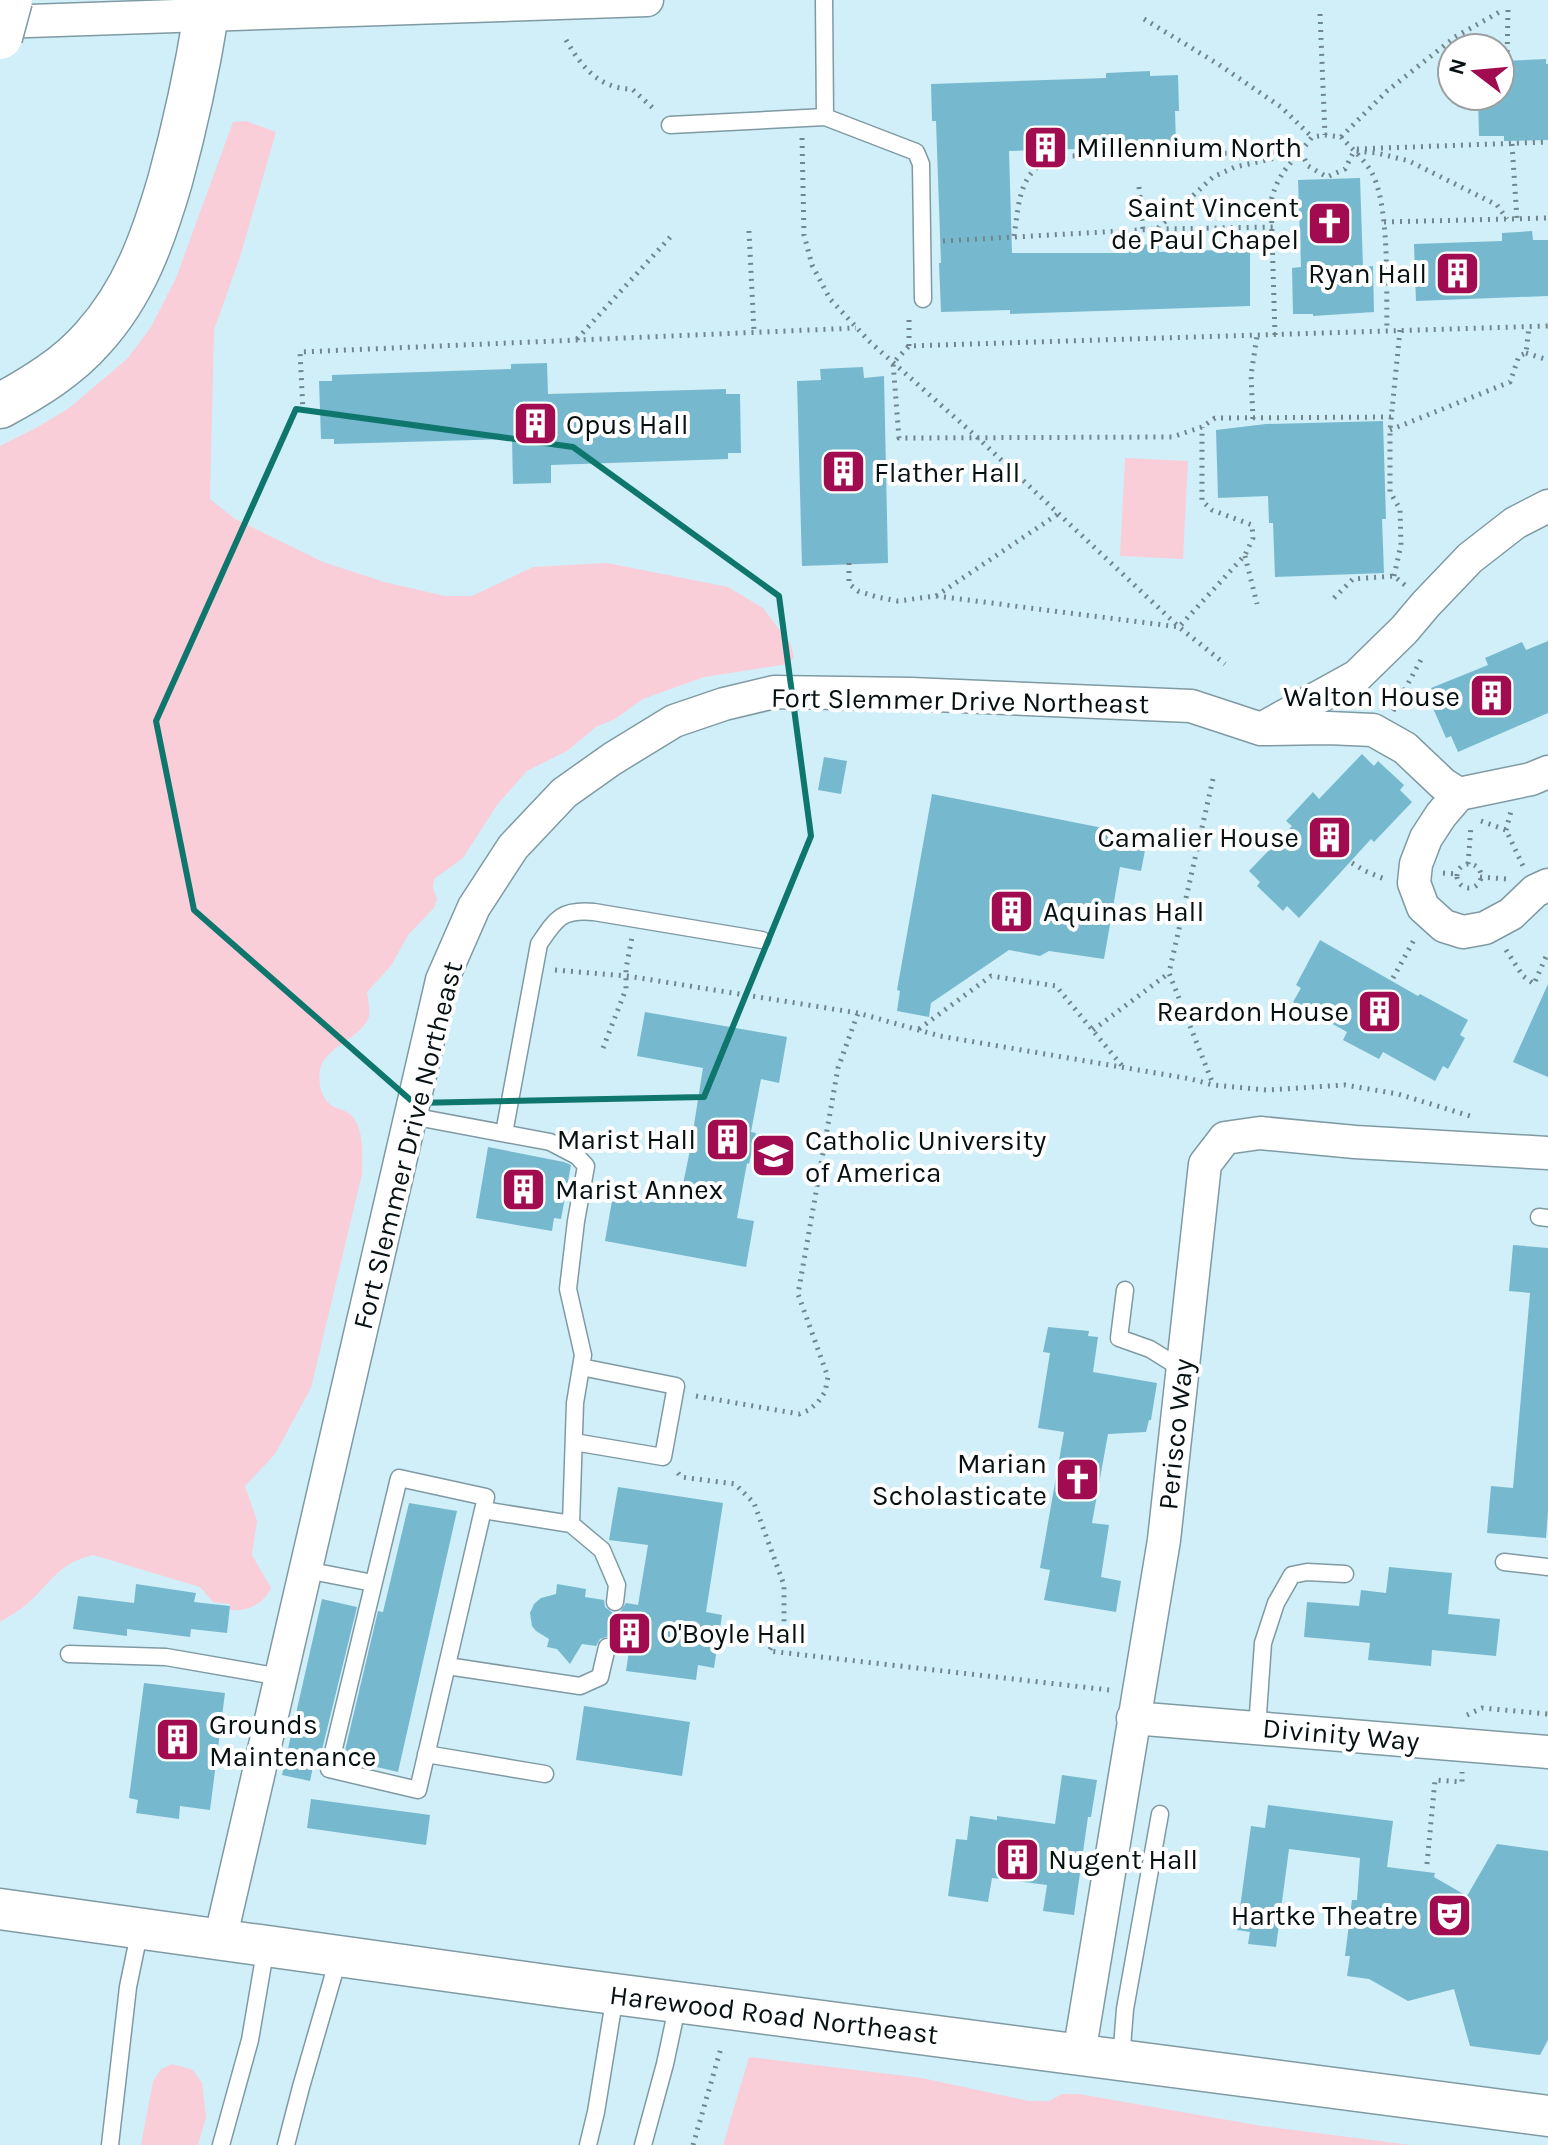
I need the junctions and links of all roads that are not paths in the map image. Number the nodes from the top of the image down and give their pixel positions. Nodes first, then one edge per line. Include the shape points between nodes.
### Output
1 (10, 0) edge
2 (647, 0) edge
3 (824, 0) edge
4 (206, 15) junction
5 (0, 22) edge
6 (0, 37) edge
7 (825, 117) junction
8 (670, 125) road end
9 (923, 299) dead end
10 (0, 406) edge
11 (1548, 506) edge
12 (1261, 729) junction
13 (1548, 772) edge
14 (1459, 794) junction
15 (1541, 888) edge
16 (762, 940) dead end
17 (411, 1116) junction
18 (504, 1133) junction
19 (1548, 1153) edge
20 (1125, 1290) dead end
21 (581, 1367) junction
22 (1182, 1369) junction
23 (574, 1442) junction
24 (483, 1510) junction
25 (571, 1524) junction
26 (1504, 1562) dead end
27 (1548, 1567) edge
28 (306, 1570) junction
29 (1345, 1574) dead end
30 (373, 1583) junction
31 (615, 1602) dead end
32 (607, 1647) dead end
33 (69, 1654) dead end
34 (447, 1666) junction
35 (281, 1677) junction
36 (1135, 1705) junction
37 (1257, 1728) junction
38 (1548, 1752) edge
39 (426, 1754) junction
40 (545, 1774) dead end
41 (1160, 1814) dead end
42 (0, 1909) edge
43 (140, 1929) junction
44 (220, 1940) junction
45 (266, 1946) junction
46 (339, 1956) junction
47 (615, 1994) junction
48 (678, 2001) junction
49 (1079, 2054) junction
50 (1121, 2060) junction
51 (1548, 2116) edge
52 (110, 2145) edge
53 (221, 2145) edge
54 (286, 2145) edge
55 (588, 2145) edge
56 (643, 2145) edge

1 - 6 main road, bridge
2 - 4 street
3 - 7 lane
4 - 5 street
4 - 10 main road via 180,145 154,235 131,285 92,341 51,375
7 - 8 lane
7 - 9 lane via 916,152 921,164
11 - 12 street via 1515,523 1470,558 1357,676
12 - 14 street, Fort Slemmer Drive Northeast via 1373,730 1405,748
12 - 17 street, Fort Slemmer Drive Northeast via 1191,706 774,692 674,721 564,793 513,847 474,907 442,980
13 - 14 street
14 - 15 street via 1426,838 1416,864 1414,883 1423,907 1444,926 1463,932 1511,914
16 - 18 lane via 576,910 557,918 539,944
17 - 18 lane
17 - 28 street, Fort Slemmer Drive Northeast
18 - 21 lane via 550,1142 586,1166 568,1289
19 - 22 street, Perisco Way via 1260,1133 1225,1138 1205,1164
20 - 22 lane via 1119,1338
21 - 23 lane
21 - 23 lane via 676,1386 663,1457
22 - 36 street, Perisco Way via 1164,1540
23 - 25 lane
24 - 25 lane
24 - 30 lane via 486,1497 399,1478
24 - 34 lane
25 - 31 lane via 602,1550 617,1585
26 - 27 lane
28 - 30 lane
28 - 35 street, Fort Slemmer Drive Northeast
29 - 37 lane via 1292,1575 1276,1603 1263,1643
30 - 39 lane via 329,1769 418,1790
32 - 34 lane via 600,1677 580,1686
33 - 35 lane via 166,1657
34 - 39 lane
35 - 44 street, Fort Slemmer Drive Northeast
36 - 37 street, Divinity Way
36 - 49 street, Perisco Way
37 - 38 street, Divinity Way
39 - 40 lane
41 - 50 lane via 1125,2009
42 - 43 street, Harewood Road Northeast
43 - 44 street, Harewood Road Northeast
43 - 52 lane
44 - 45 street, Harewood Road Northeast
45 - 46 street, Harewood Road Northeast
45 - 53 lane via 250,2040
46 - 47 street, Harewood Road Northeast
46 - 54 lane
47 - 48 street, Harewood Road Northeast
47 - 55 lane
48 - 49 street, Harewood Road Northeast
48 - 56 lane
49 - 50 street, Harewood Road Northeast
50 - 51 street, Harewood Road Northeast

